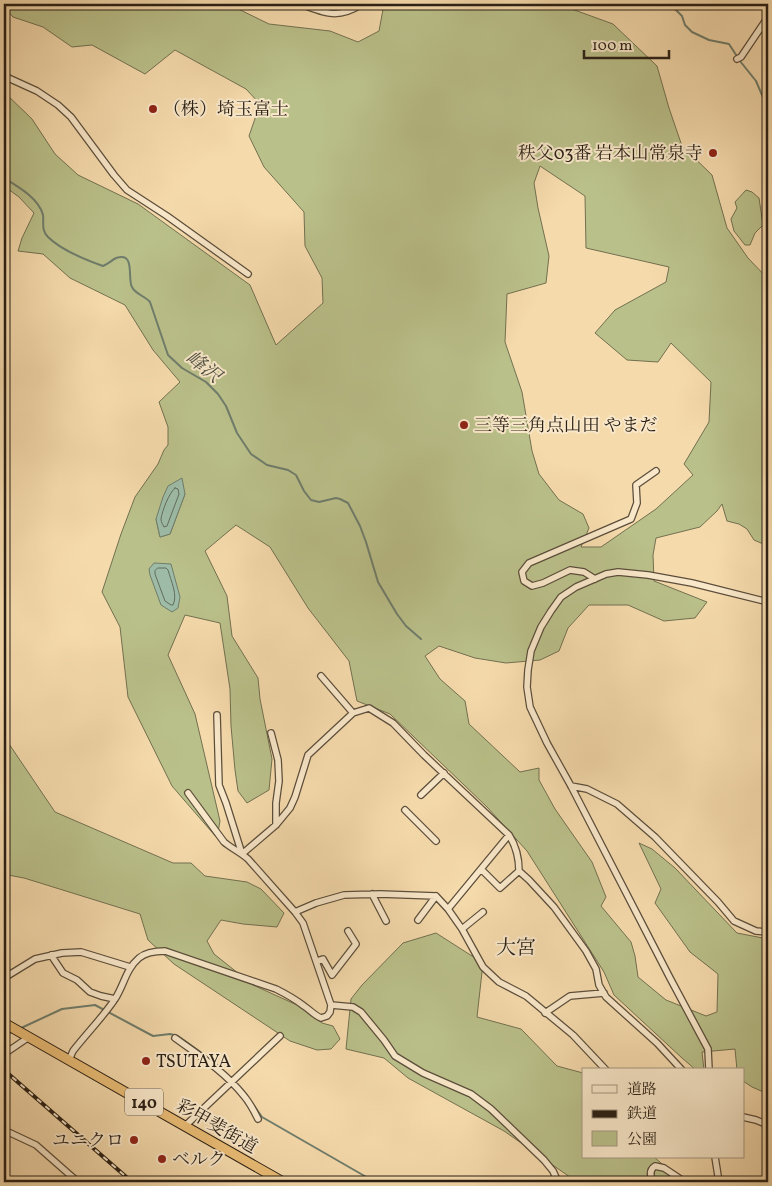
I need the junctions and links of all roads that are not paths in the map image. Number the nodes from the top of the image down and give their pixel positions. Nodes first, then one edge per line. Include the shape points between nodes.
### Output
1 (301, 4) edge
2 (362, 4) edge
3 (768, 17) edge
4 (737, 59) dead end
5 (4, 76) edge
6 (248, 274) dead end
7 (656, 471) dead end
8 (595, 578) junction
9 (768, 602) edge
10 (322, 676) dead end
11 (353, 713) junction
12 (218, 714) dead end
13 (271, 733) dead end
14 (444, 773) junction
15 (572, 786) junction
16 (188, 793) dead end
17 (421, 795) dead end
18 (405, 810) dead end
19 (276, 825) junction
20 (509, 835) junction
21 (436, 841) dead end
22 (242, 854) junction
23 (481, 869) junction
24 (518, 871) junction
25 (372, 894) junction
26 (436, 896) junction
27 (448, 909) junction
28 (295, 912) junction
29 (482, 912) dead end
30 (418, 920) dead end
31 (386, 921) dead end
32 (462, 929) junction
33 (348, 931) dead end
34 (768, 932) edge
35 (51, 955) junction
36 (317, 960) junction
37 (130, 968) junction
38 (4, 978) edge
39 (604, 993) junction
40 (114, 1000) junction
41 (331, 1005) junction
42 (545, 1013) junction
43 (4, 1023) edge
44 (280, 1036) dead end
45 (29, 1037) junction
46 (175, 1038) dead end
47 (4, 1054) edge
48 (69, 1060) junction
49 (604, 1068) edge
50 (680, 1068) edge
51 (708, 1068) edge
52 (231, 1082) junction
53 (744, 1117) edge
54 (258, 1119) dead end
55 (768, 1125) edge
56 (185, 1126) junction
57 (4, 1130) edge
58 (715, 1158) edge
59 (78, 1182) edge
60 (283, 1182) edge
61 (558, 1182) edge
62 (653, 1182) edge
63 (685, 1182) edge
64 (719, 1182) edge

1 - 2 street via 334,14 351,11
3 - 4 street
5 - 6 street via 58,105 71,117 127,190
7 - 8 street via 636,485 637,503 631,519 530,563 522,572 524,581 532,586 570,570
8 - 9 street via 618,572 648,575
8 - 15 street via 561,597 541,627 531,651 528,670 530,707
10 - 11 street
11 - 14 street via 369,708 393,723
11 - 19 street via 308,755 290,808
12 - 22 street via 219,785
13 - 19 street via 278,760
14 - 17 street
14 - 20 street
15 - 34 street via 587,789 617,804 655,837 734,921 756,931
15 - 51 street via 708,1050
16 - 22 street via 224,842
18 - 21 street
19 - 22 street
20 - 23 street
20 - 24 street via 519,861
22 - 28 street
23 - 24 street via 500,888
23 - 27 street
24 - 39 street via 554,907 586,951
25 - 26 street
25 - 28 street via 344,895
25 - 31 street
26 - 27 street
26 - 30 street
27 - 32 street
28 - 36 street via 303,923
29 - 32 street
32 - 42 street via 483,967 499,982 526,996
33 - 36 street via 356,944 332,975 323,959
35 - 37 street via 81,952
35 - 38 street via 35,959
35 - 40 street via 63,973 90,992
36 - 41 street
37 - 40 street
37 - 41 street via 143,955 165,951 276,989 320,1018 327,1016
39 - 42 street via 570,996
39 - 50 street
40 - 48 street
41 - 61 street via 353,1007 361,1012 395,1056 423,1073 471,1094 491,1109 544,1160
42 - 49 street via 573,1035
43 - 45 highway, 彩甲斐街道 / 140
44 - 52 street
45 - 47 street
45 - 48 highway, 彩甲斐街道 / 140
46 - 52 street
48 - 56 highway, 彩甲斐街道 / 140
52 - 54 street via 245,1096
52 - 56 street
53 - 55 street
56 - 60 highway, 彩甲斐街道 / 140
57 - 59 street via 36,1145
58 - 64 street
62 - 63 street via 650,1173 655,1166

